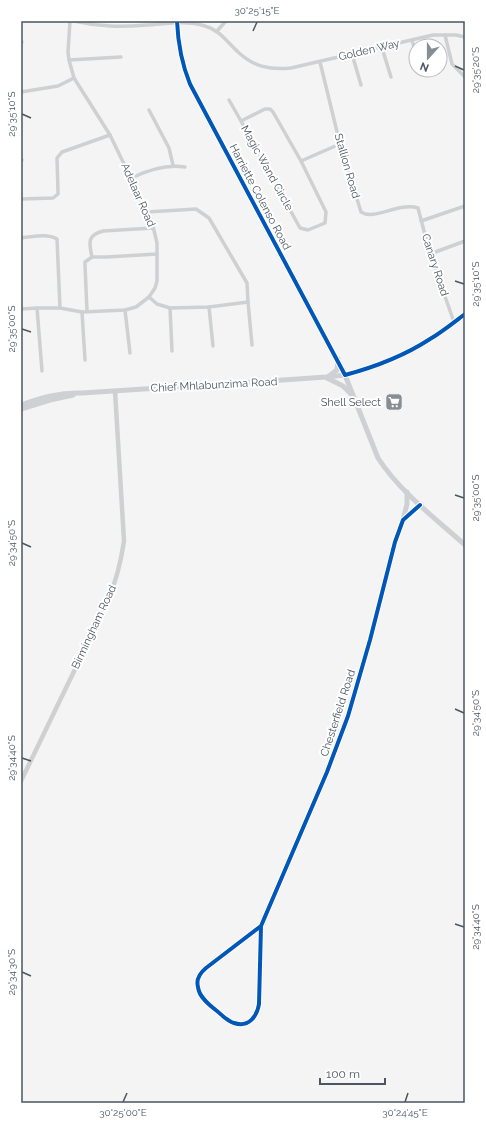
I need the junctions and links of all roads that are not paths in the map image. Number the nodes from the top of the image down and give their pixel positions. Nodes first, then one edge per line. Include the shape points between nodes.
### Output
1 (70, 21) edge
2 (74, 21) edge
3 (226, 21) edge
4 (178, 22) edge
5 (217, 31) junction
6 (445, 35) junction
7 (420, 38) edge
8 (465, 38) edge
9 (408, 41) edge
10 (382, 48) junction
11 (352, 54) junction
12 (120, 57) dead end
13 (69, 60) junction
14 (320, 62) junction
15 (392, 77) dead end
16 (465, 77) edge
17 (74, 78) junction
18 (361, 85) dead end
19 (21, 92) edge
20 (230, 100) dead end
21 (149, 110) dead end
22 (241, 121) junction
23 (110, 135) junction
24 (340, 144) junction
25 (301, 161) junction
26 (173, 165) junction
27 (185, 167) dead end
28 (131, 178) junction
29 (21, 199) edge
30 (465, 206) edge
31 (418, 208) joint
32 (147, 212) junction
33 (421, 221) junction
34 (153, 228) junction
35 (21, 238) edge
36 (465, 242) edge
37 (157, 254) junction
38 (430, 254) junction
39 (92, 256) junction
40 (149, 297) junction
41 (248, 302) junction
42 (209, 307) junction
43 (37, 308) junction
44 (60, 308) junction
45 (170, 308) junction
46 (21, 309) edge
47 (125, 310) junction
48 (87, 311) junction
49 (82, 312) junction
50 (465, 314) edge
51 (454, 322) junction
52 (252, 345) dead end
53 (213, 346) dead end
54 (172, 351) dead end
55 (130, 353) dead end
56 (338, 359) junction
57 (85, 360) dead end
58 (42, 371) dead end
59 (345, 375) junction
60 (326, 377) junction
61 (116, 391) junction
62 (82, 393) junction
63 (356, 400) junction
64 (21, 405) edge
65 (21, 409) edge
66 (407, 492) junction
67 (420, 505) junction
68 (403, 520) junction
69 (465, 545) edge
70 (21, 781) edge
71 (261, 926) junction

1 - 13 street, Adelaar Road
2 - 4 street via 106,27
3 - 5 street
4 - 5 street via 205,26
4 - 56 street, Harriette Colenso Road via 181,60 193,90
5 - 14 street, Golden Way via 238,52 254,64 266,68 291,68
6 - 7 street, Golden Way
6 - 8 street, Golden Way
6 - 16 street via 452,64
9 - 10 street, Golden Way
10 - 11 street, Golden Way
10 - 15 street
11 - 14 street, Golden Way
11 - 18 street
12 - 13 street
13 - 17 street, Adelaar Road
14 - 24 street, Stallion Road
17 - 19 street via 58,86
17 - 23 street, Adelaar Road
20 - 22 street
21 - 26 street via 169,148
22 - 25 street, Magic Wand Circle via 270,109
22 - 25 street, Magic Wand Circle via 300,228 308,230 325,223 326,212
23 - 28 street, Adelaar Road
23 - 29 street via 58,154 56,196
24 - 25 street
24 - 31 street, Stallion Road via 360,212 371,215 403,206
26 - 27 street
26 - 28 street
28 - 32 street, Adelaar Road
30 - 33 street
31 - 33 street, Canary Road
32 - 34 street, Adelaar Road
32 - 41 street via 196,209 209,218 246,279
33 - 38 street, Canary Road
34 - 37 street, Adelaar Road
34 - 39 street via 95,234 90,241
35 - 44 street via 47,236 57,239
36 - 38 street
37 - 39 street
37 - 40 street, Adelaar Road via 157,281
38 - 51 street, Canary Road
39 - 48 street via 85,262
40 - 45 street via 157,304
40 - 47 street via 136,307
41 - 42 street
41 - 52 street
42 - 45 street
42 - 53 street
43 - 44 street
43 - 46 street
43 - 58 street
44 - 49 street
45 - 54 street
47 - 48 street
47 - 55 street
48 - 49 street
49 - 57 street
50 - 51 street
51 - 59 street via 396,357
56 - 59 street, Harriette Colenso Road
56 - 60 main road via 337,370
59 - 60 main road, Chief Mhlabunzima Road
59 - 63 main road
60 - 61 main road, Chief Mhlabunzima Road
60 - 63 main road via 343,386
61 - 62 main road, Chief Mhlabunzima Road
61 - 70 street, Birmingham Road via 124,541 122,557 108,601
62 - 64 main road, Chief Mhlabunzima Road via 65,393
62 - 65 main road, Chief Mhlabunzima Road
63 - 66 main road via 378,458 392,478
66 - 67 main road
66 - 68 main road
67 - 68 street, Chesterfield Road
67 - 69 main road
68 - 71 street, Chesterfield Road via 348,716 327,772
71 - 71 street, Chesterfield Road via 206,968 198,981 203,998 234,1023 248,1022 257,1013

